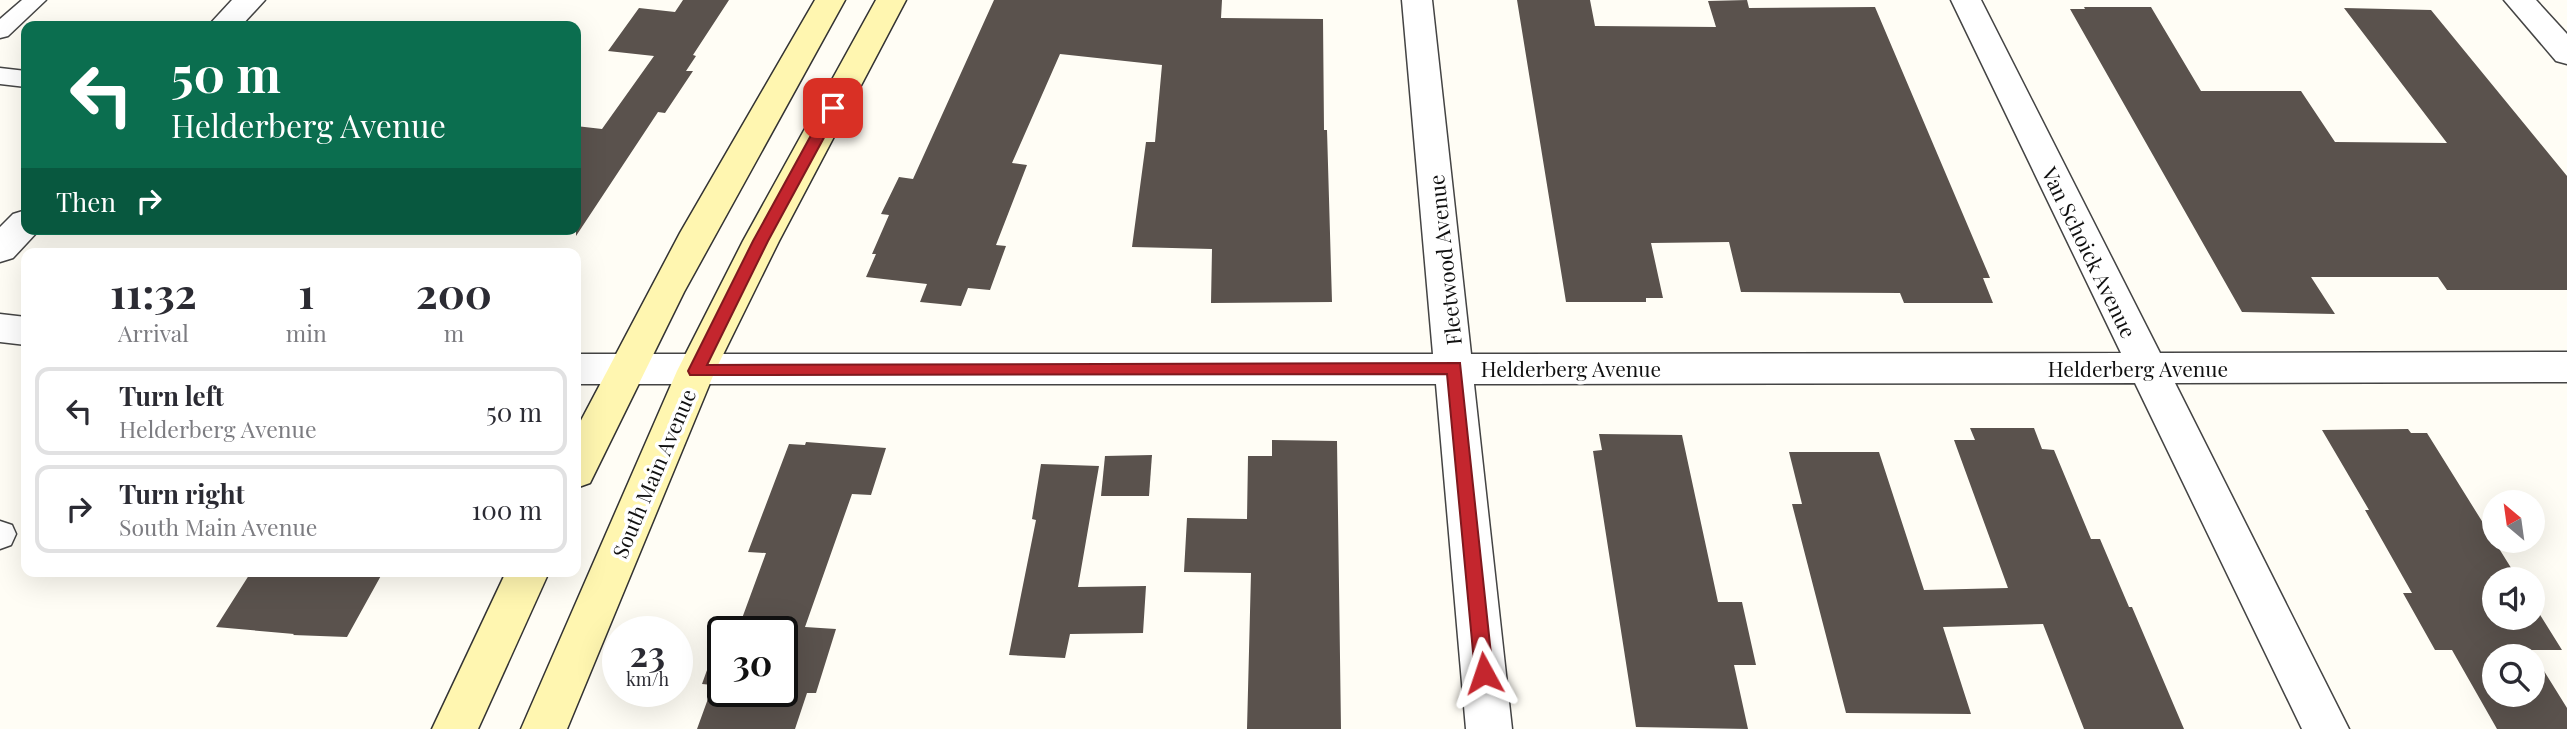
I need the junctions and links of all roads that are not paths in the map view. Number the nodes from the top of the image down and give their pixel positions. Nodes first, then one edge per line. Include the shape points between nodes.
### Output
1 (35, 0) edge
2 (250, 0) edge
3 (830, 0) edge
4 (891, 0) edge
5 (1417, 0) edge
6 (1966, 0) edge
7 (2519, 0) edge
8 (228, 21) edge
9 (0, 31) edge
10 (2567, 54) edge
11 (0, 76) edge
12 (21, 78) edge
13 (21, 228) edge
14 (0, 249) edge
15 (0, 328) edge
16 (21, 330) edge
17 (2567, 367) edge
18 (1454, 368) junction
19 (2147, 368) junction
20 (581, 369) edge
21 (623, 370) junction
22 (696, 371) junction
23 (581, 460) edge
24 (526, 577) edge
25 (455, 729) edge
26 (544, 729) edge
27 (1489, 729) edge
28 (2326, 729) edge

1 - 9 lane
2 - 8 street
3 - 21 street
4 - 22 street, South Main Avenue
5 - 18 street, Fleetwood Avenue
6 - 19 street, Van Schoick Avenue
7 - 10 street
11 - 12 lane
13 - 14 street
15 - 16 street
17 - 19 street, Helderberg Avenue
18 - 19 street, Helderberg Avenue
18 - 22 street, Helderberg Avenue
18 - 27 street, Fleetwood Avenue
19 - 28 street, Van Schoick Avenue
20 - 21 street, Helderberg Avenue
21 - 22 street, Helderberg Avenue
21 - 23 street
22 - 26 street, South Main Avenue
24 - 25 street

